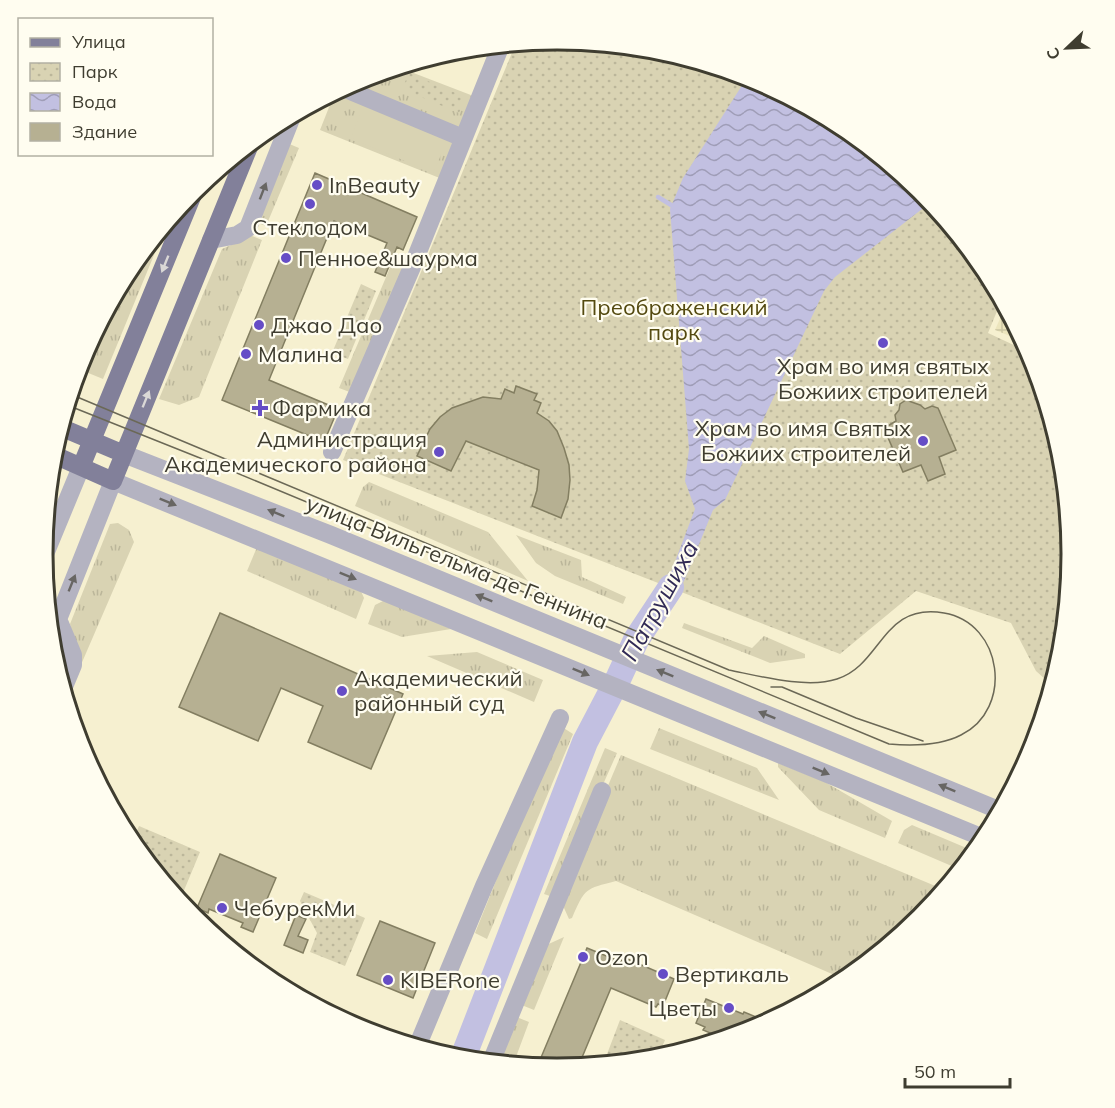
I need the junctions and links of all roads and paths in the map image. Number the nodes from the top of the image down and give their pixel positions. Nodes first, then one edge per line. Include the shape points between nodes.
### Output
1 (498, 53) edge
2 (354, 93) edge
3 (287, 128) edge
4 (463, 138) junction
5 (244, 159) edge
6 (185, 214) edge
7 (211, 240) junction
8 (68, 431) edge
9 (92, 441) junction
10 (332, 453) dead end
11 (124, 454) junction
12 (62, 459) edge
13 (81, 467) junction
14 (113, 481) junction
15 (54, 521) edge
16 (58, 619) joint
17 (68, 677) edge
18 (560, 718) dead end
19 (602, 791) dead end
20 (993, 808) edge
21 (976, 835) edge
22 (420, 1039) edge
23 (494, 1054) edge

1 - 4 street
2 - 4 street
7 -> 3 street via 237,235 248,228
4 - 10 street
5 - 7 main road
6 -> 9 main road
11 -> 7 main road
8 - 9 main road, улица Вильгельма де Геннина
9 - 11 main road, улица Вильгельма де Геннина
9 - 13 main road
11 - 14 main road
20 -> 11 street, улица Вильгельма де Геннина via 331,535
12 - 13 main road
13 - 14 main road
13 - 15 street
16 -> 14 street
14 -> 21 street
16 - 17 street via 73,655
18 - 22 street
19 - 23 street

